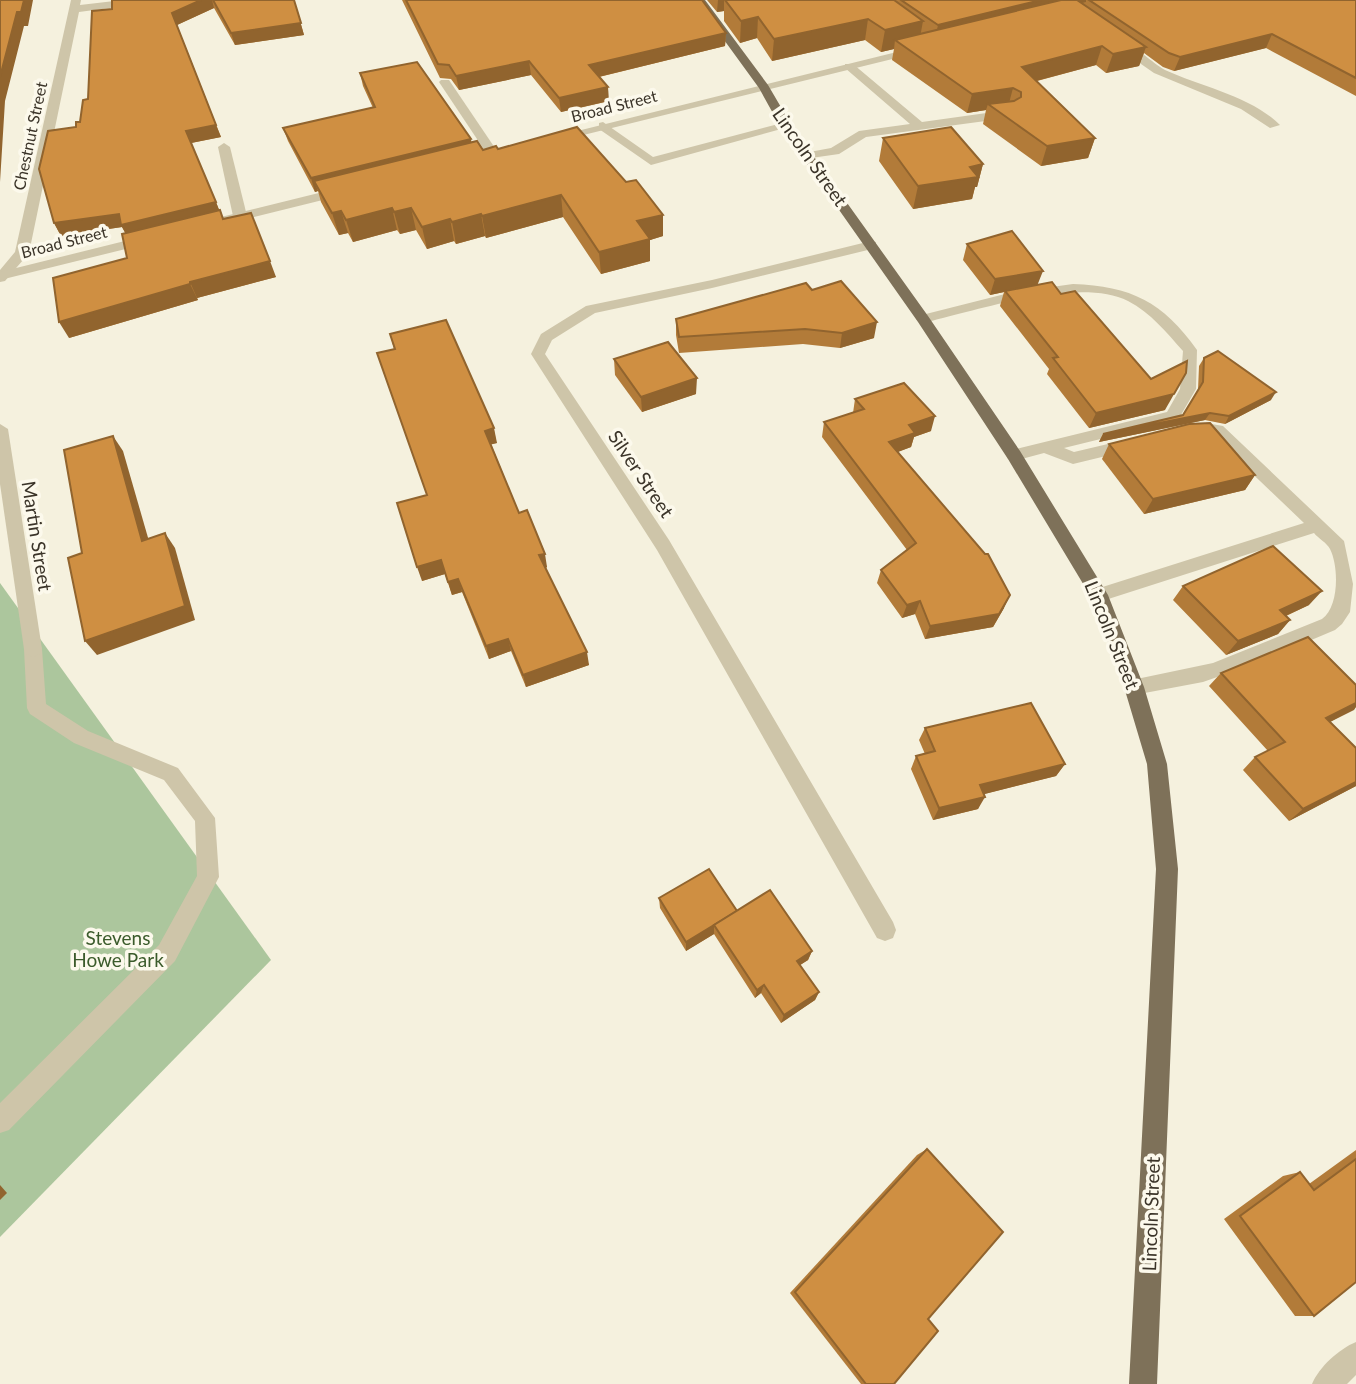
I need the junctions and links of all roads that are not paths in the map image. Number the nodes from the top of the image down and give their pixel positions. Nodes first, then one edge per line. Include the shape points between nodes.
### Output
1 (148, 0) edge
2 (700, 0) edge
3 (75, 5) edge
4 (724, 15) edge
5 (711, 17) junction
6 (1116, 41) edge
7 (934, 45) edge
8 (849, 66) junction
9 (445, 82) edge
10 (764, 86) junction
11 (1007, 114) edge
12 (917, 124) junction
13 (1275, 125) dead end
14 (786, 126) junction
15 (603, 127) junction
16 (542, 142) edge
17 (224, 147) dead end
18 (492, 154) edge
19 (808, 156) junction
20 (360, 187) edge
21 (240, 216) junction
22 (214, 223) edge
23 (162, 236) edge
24 (871, 246) junction
25 (2, 276) edge
26 (923, 319) junction
27 (0, 429) edge
28 (1047, 447) junction
29 (1014, 455) junction
30 (1315, 526) junction
31 (1100, 595) junction
32 (1134, 687) junction
33 (885, 930) dead end
34 (0, 1121) edge
35 (1356, 1356) edge
36 (1143, 1384) edge
37 (1326, 1384) edge

1 - 3 street
2 - 5 main road, Lincoln Street
3 - 25 street, Chestnut Street via 22,253
4 - 5 street
5 - 10 main road, Lincoln Street
6 - 13 street via 1158,71 1245,107
7 - 8 street, Broad Street
8 - 10 street, Broad Street
8 - 12 street
9 - 18 street
10 - 14 main road, Lincoln Street
10 - 15 street, Broad Street
11 - 12 street
12 - 19 street via 863,134 835,151
14 - 15 street via 651,162
14 - 19 main road, Lincoln Street
15 - 16 street, Broad Street
17 - 21 street
19 - 24 main road, Lincoln Street
20 - 21 street
21 - 22 street
23 - 25 street, Broad Street
24 - 26 main road, Lincoln Street
24 - 33 street, Silver Street via 591,309 546,337 538,354 663,545
26 - 28 street via 1059,289 1117,291 1152,309 1190,350 1188,389 1172,416
26 - 29 main road, Lincoln Street
27 - 34 street, Martin Street via 33,649 37,708 80,737 171,774 205,818 208,877 167,953
28 - 29 street
28 - 30 street via 1073,458 1180,432 1217,430
29 - 31 main road, Lincoln Street
30 - 31 street
30 - 32 street via 1338,546 1343,604 1335,620 1205,674
31 - 32 main road, Lincoln Street
32 - 36 main road, Lincoln Street via 1157,764 1167,869
35 - 37 street

